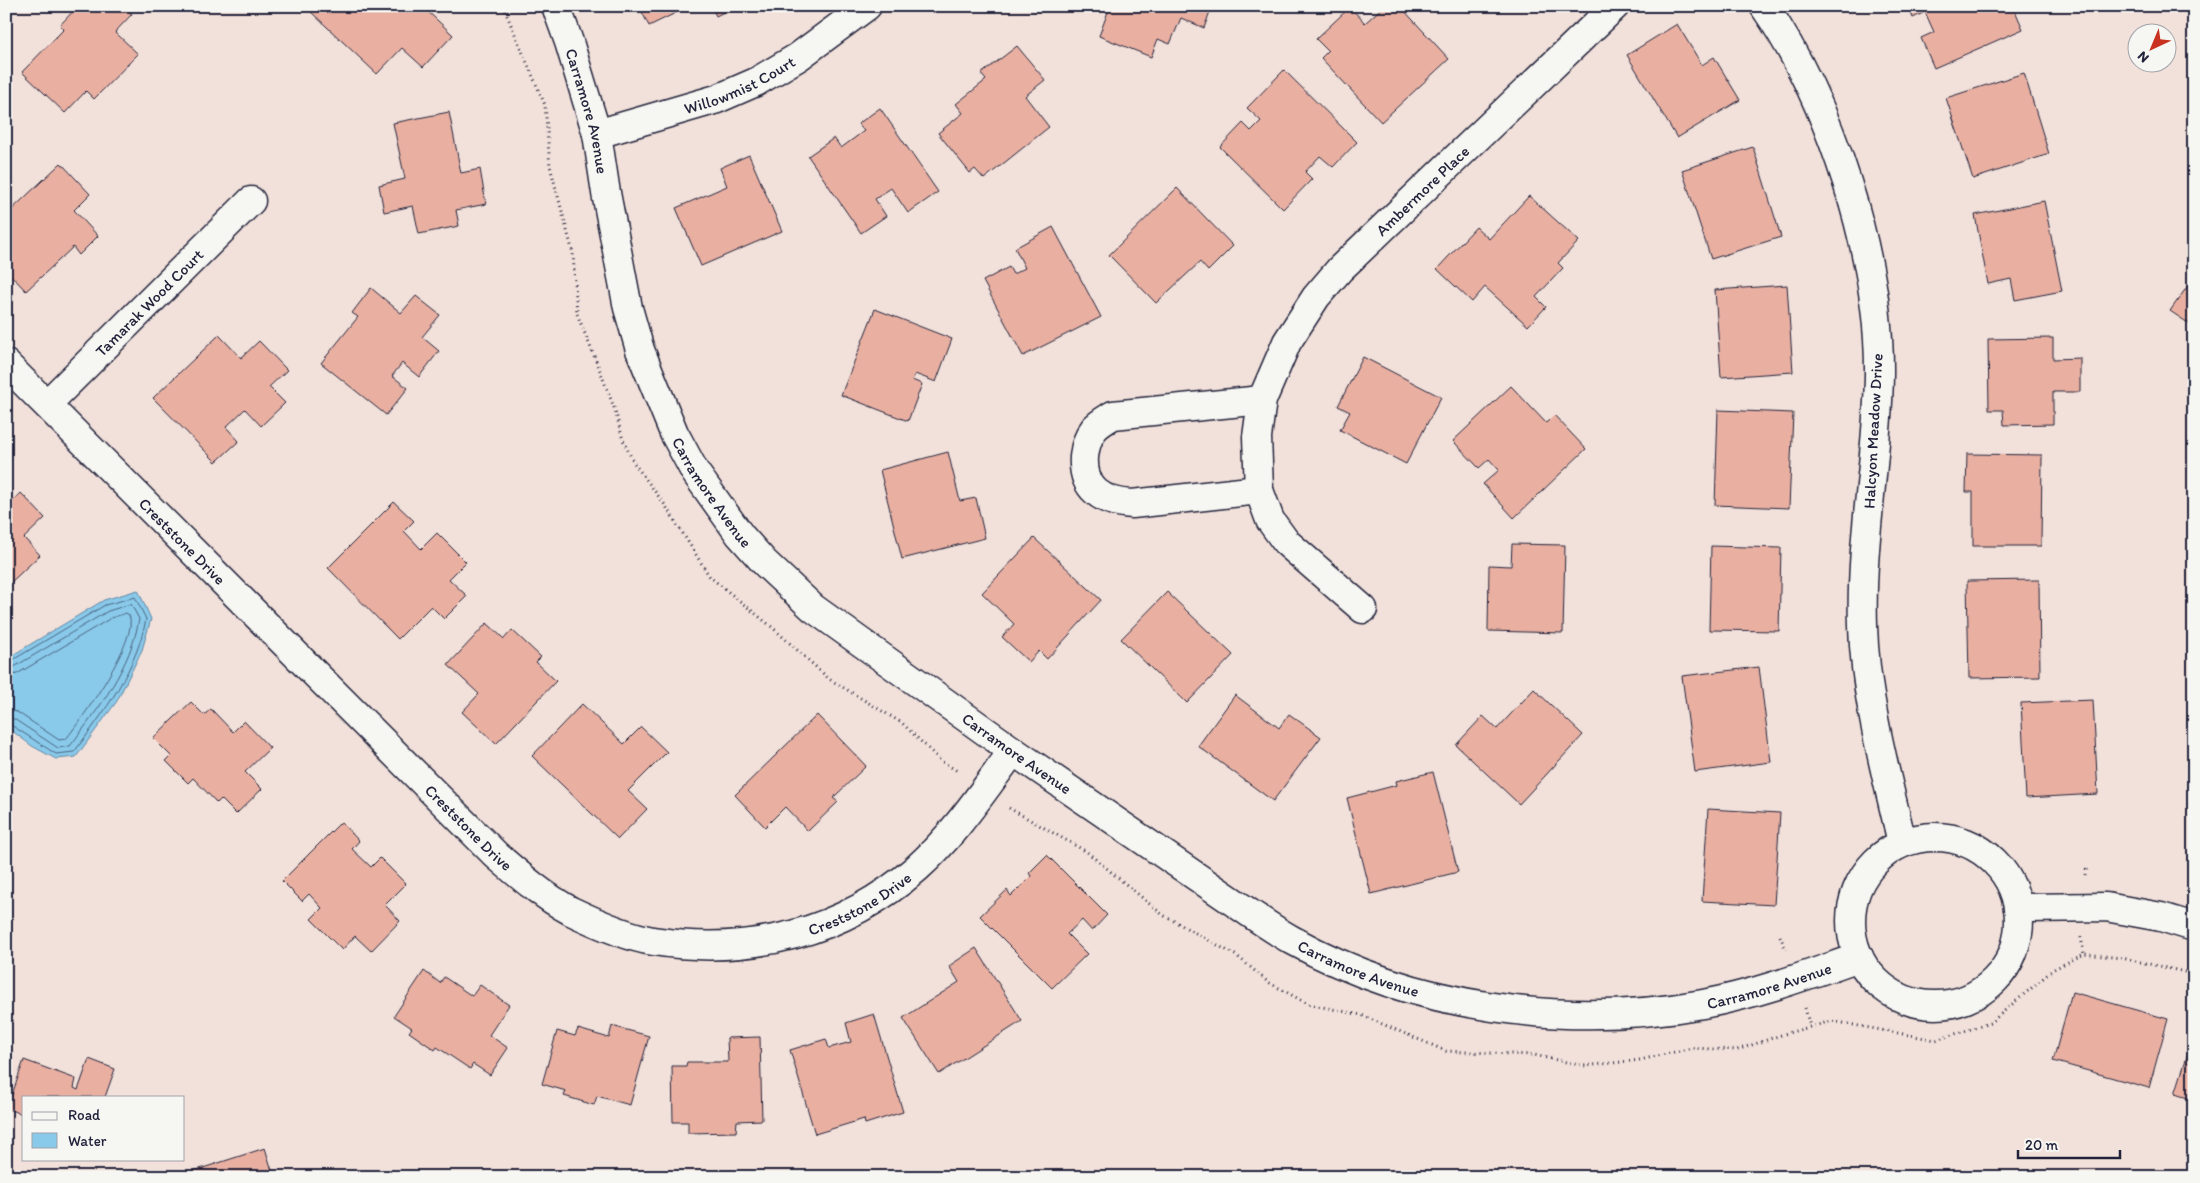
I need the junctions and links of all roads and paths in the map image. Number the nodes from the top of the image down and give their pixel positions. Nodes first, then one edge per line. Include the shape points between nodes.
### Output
1 (556, 6) edge
2 (867, 6) edge
3 (1615, 6) edge
4 (1764, 6) edge
5 (597, 134) junction
6 (251, 201) dead end
7 (6, 364) edge
8 (1262, 400) junction
9 (47, 404) junction
10 (1259, 490) junction
11 (1363, 609) dead end
12 (1013, 751) junction
13 (1902, 843) junction
14 (2018, 908) junction
15 (2194, 927) edge
16 (1859, 957) junction

1 - 5 street, Carramore Avenue
2 - 5 street, Willowmist Court via 798,57 756,82 717,100
3 - 8 street, Ambermore Place via 1340,269 1316,297 1287,342
4 - 13 street, Halcyon Meadow Drive via 1782,32 1837,151 1859,222 1873,296 1879,373 1862,626 1877,732
5 - 12 street, Carramore Avenue via 628,308 640,350 674,433 717,505 765,563 813,608
6 - 9 street, Tamarak Wood Court
7 - 9 street, Creststone Drive
8 - 10 street, Ambermore Place via 1257,437
8 - 10 street via 1113,415 1095,427 1085,443 1084,467 1089,486 1115,503 1132,504
9 - 12 street, Creststone Drive via 496,855 532,886 563,906 612,928 651,941 692,945 736,944 803,933 837,920 891,889 918,866 954,828
10 - 11 street, Ambermore Place via 1270,520 1286,542
12 - 16 street, Carramore Avenue via 1292,940 1388,982 1443,998 1540,1013 1649,1011 1703,1004 1754,991
13 - 14 street via 1927,837 1952,838 1976,847 1996,863 2010,884
13 - 16 street via 1879,857 1862,878 1852,904 1851,931
14 - 15 street via 2106,907
14 - 16 street via 2018,932 2012,955 1999,975 1982,991 1960,1001 1936,1005 1912,1002 1890,992 1872,977

